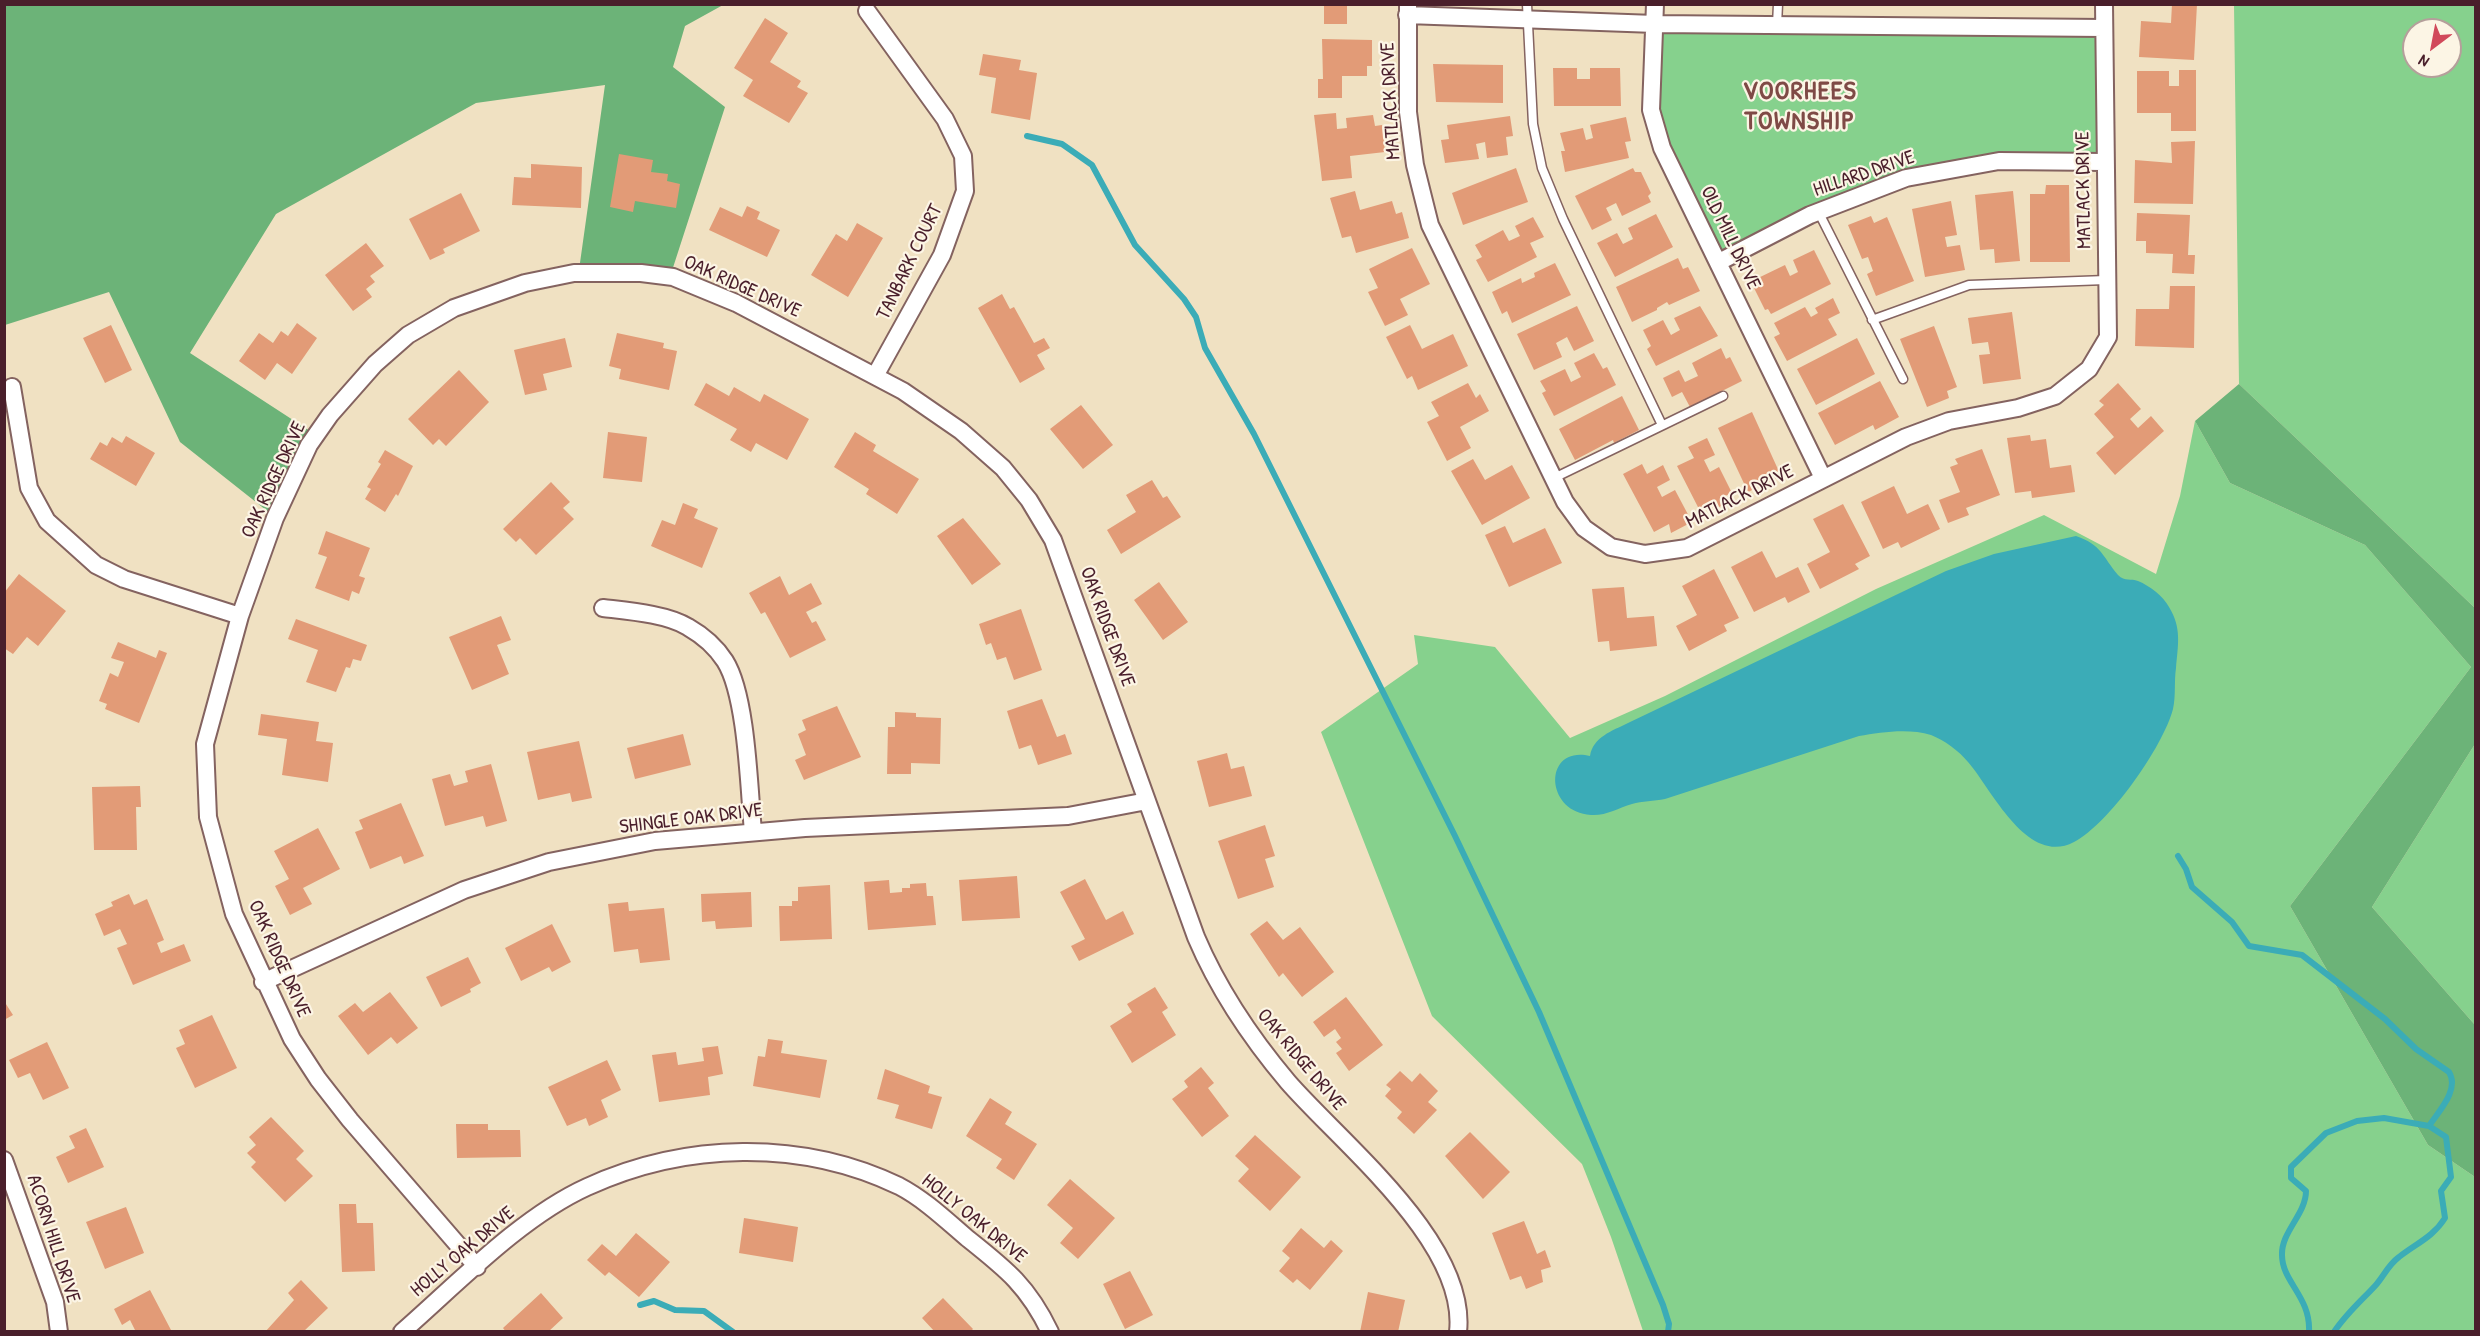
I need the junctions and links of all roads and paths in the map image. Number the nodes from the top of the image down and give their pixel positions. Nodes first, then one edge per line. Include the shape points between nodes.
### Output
1 (1655, 4) edge
2 (1778, 4) edge
3 (2104, 4) edge
4 (1408, 10) edge
5 (867, 11) dead end
6 (1527, 12) edge
7 (1655, 24) junction
8 (1777, 25) junction
9 (2104, 27) junction
10 (2104, 162) junction
11 (1818, 211) junction
12 (1719, 262) junction
13 (2106, 280) junction
14 (1872, 320) junction
15 (875, 376) junction
16 (1903, 379) dead end
17 (12, 387) dead end
18 (1724, 396) dead end
19 (1662, 425) junction
20 (1554, 478) junction
21 (1823, 478) junction
22 (603, 608) dead end
23 (240, 616) junction
24 (1147, 801) junction
25 (753, 832) junction
26 (263, 982) junction
27 (4, 1160) edge
28 (477, 1267) junction
29 (59, 1332) edge
30 (402, 1332) edge
31 (1050, 1332) edge
32 (1458, 1332) edge

1 - 7 street, OLD MILL DRIVE
2 - 8 lane
3 - 9 street, MATLACK DRIVE
4 - 6 street
4 - 20 street, MATLACK DRIVE via 1408,112 1415,165 1430,225
5 - 15 street, TANBARK COURT via 945,119 963,156 965,191 942,255
6 - 7 street
6 - 19 lane via 1533,124 1542,168
7 - 8 street
7 - 12 street, OLD MILL DRIVE via 1651,110 1662,148
8 - 9 street
9 - 10 street, MATLACK DRIVE
10 - 11 street, HILLARD DRIVE via 1999,161 1906,178
10 - 13 street, MATLACK DRIVE
11 - 12 street, HILLARD DRIVE
11 - 14 lane
12 - 21 street, OLD MILL DRIVE
13 - 14 lane via 1969,285
13 - 21 street, MATLACK DRIVE via 2108,337 2089,369 2055,396 2018,408 1949,421 1906,437
14 - 16 lane
15 - 23 street, OAK RIDGE DRIVE via 736,303 673,277 574,273 525,283 454,308 408,335 375,364 324,422 274,518
15 - 24 street, OAK RIDGE DRIVE via 961,431 1003,468 1029,500 1053,540
17 - 23 street via 29,488 47,521 96,566 124,579
18 - 19 lane
19 - 20 lane
20 - 21 street, MATLACK DRIVE via 1584,528 1611,547 1645,554 1687,548
22 - 25 street via 687,626 712,644 725,662 735,683 744,736
23 - 26 street, OAK RIDGE DRIVE via 205,744 204,776 208,817 234,914
24 - 25 street, SHINGLE OAK DRIVE via 1068,816
24 - 32 street, OAK RIDGE DRIVE via 1215,981 1239,1021 1288,1082 1418,1221 1452,1285
25 - 26 street, SHINGLE OAK DRIVE via 655,841 549,862 464,890
26 - 28 street, OAK RIDGE DRIVE via 318,1079
27 - 29 street, ACORN HILL DRIVE via 55,1302
28 - 30 street, HOLLY OAK DRIVE
28 - 31 street, HOLLY OAK DRIVE via 556,1203 626,1171 723,1151 791,1154 829,1161 899,1186 922,1201 1015,1277 1036,1303

